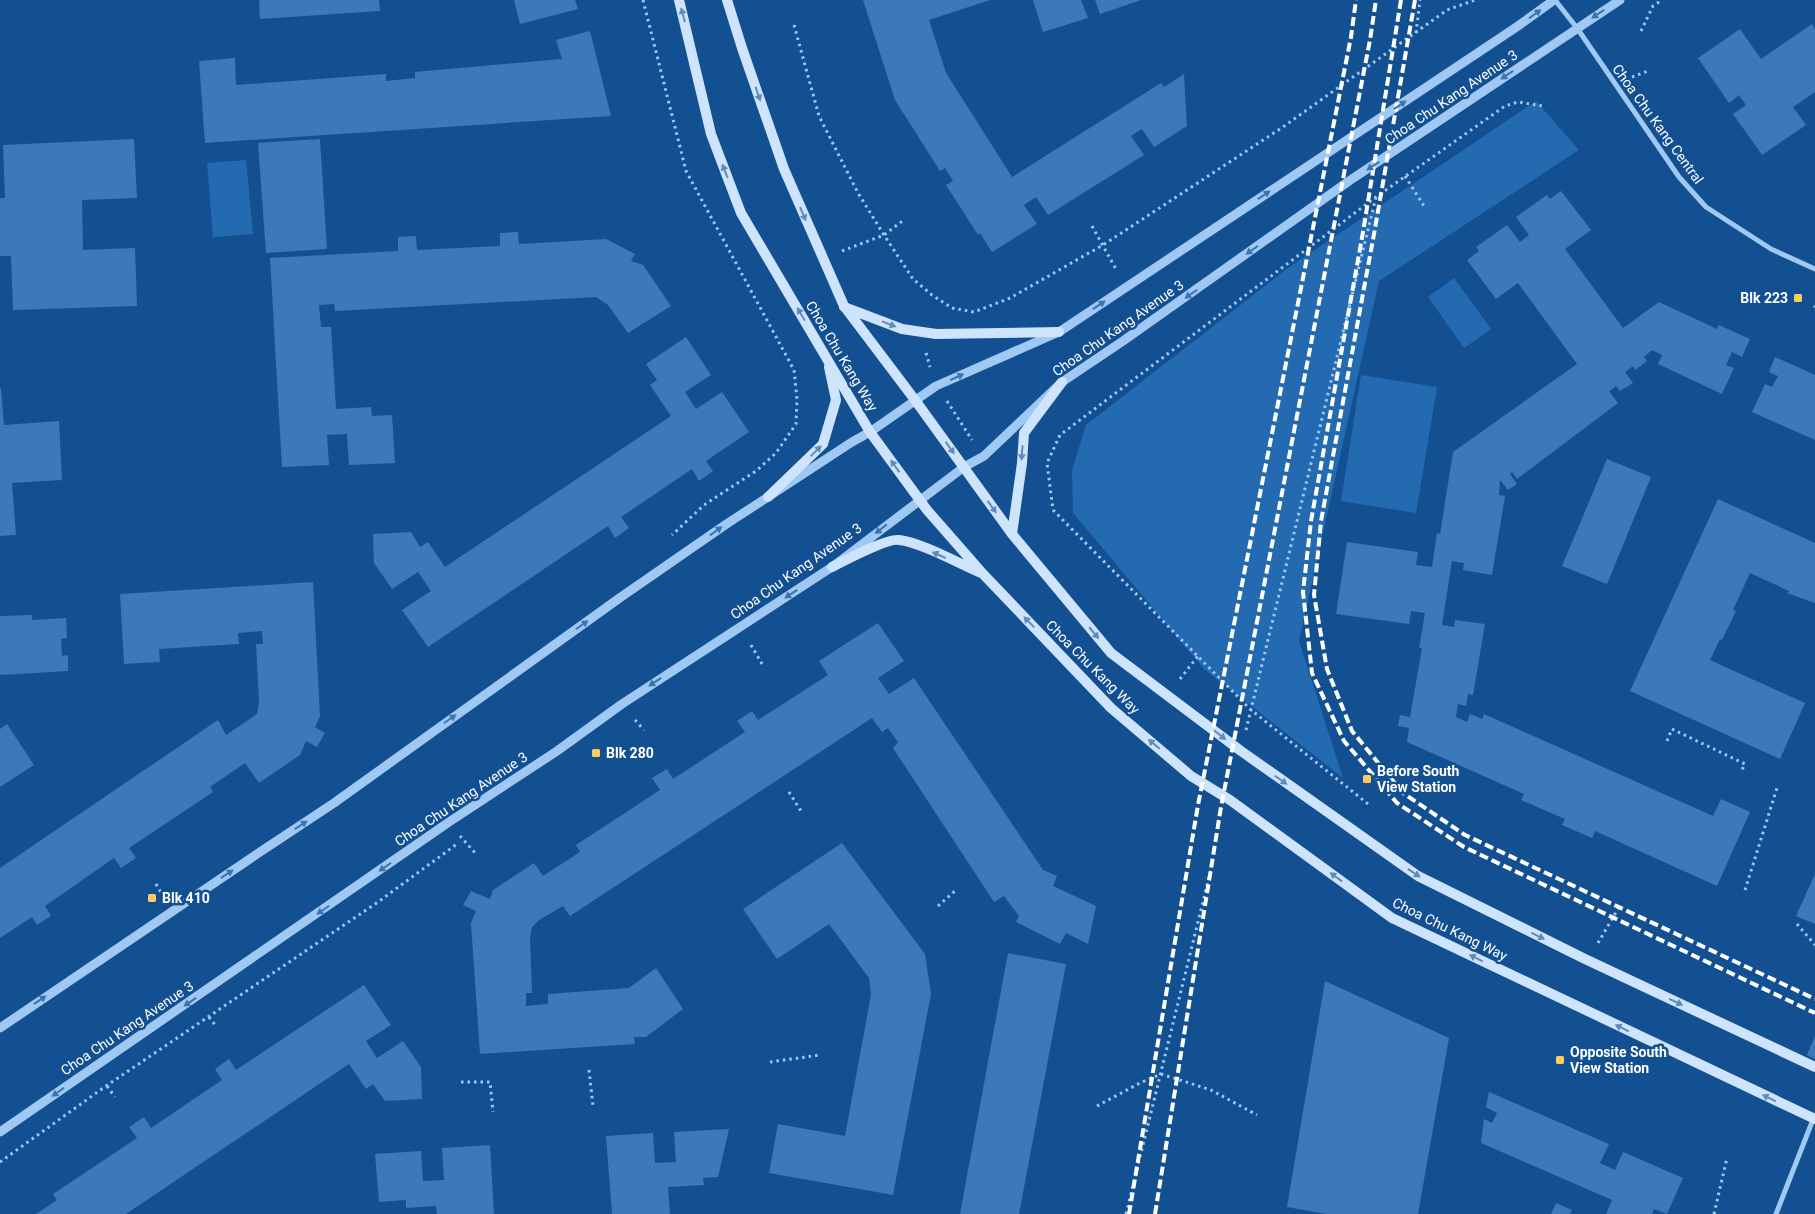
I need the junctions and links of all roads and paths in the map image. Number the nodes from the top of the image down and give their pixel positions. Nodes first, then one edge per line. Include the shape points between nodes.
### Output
1 (643, 0) edge
2 (679, 0) edge
3 (727, 0) edge
4 (1420, 0) edge
5 (1475, 0) edge
6 (1555, 0) edge
7 (1620, 0) edge
8 (1662, 0) edge
9 (794, 24) dead end
10 (1577, 28) junction
11 (1641, 32) dead end
12 (1416, 33) junction
13 (1543, 106) dead end
14 (1406, 176) junction
15 (1376, 197) junction
16 (1424, 206) dead end
17 (905, 219) dead end
18 (1092, 226) dead end
19 (884, 235) junction
20 (1103, 245) junction
21 (822, 258) junction
22 (1815, 269) edge
23 (1126, 287) junction
24 (844, 306) junction
25 (1059, 332) junction
26 (826, 356) junction
27 (1062, 382) junction
28 (915, 400) junction
29 (870, 432) junction
30 (964, 467) junction
31 (768, 496) junction
32 (920, 500) junction
33 (1012, 534) junction
34 (668, 539) dead end
35 (832, 567) junction
36 (984, 575) junction
37 (751, 645) dead end
38 (1198, 656) junction
39 (762, 664) dead end
40 (1168, 695) junction
41 (1250, 709) junction
42 (1667, 740) dead end
43 (1241, 751) junction
44 (1741, 772) dead end
45 (1777, 788) dead end
46 (789, 792) dead end
47 (1368, 804) dead end
48 (801, 811) dead end
49 (1213, 861) dead end
50 (156, 884) dead end
51 (956, 890) dead end
52 (1745, 890) dead end
53 (166, 900) dead end
54 (938, 906) dead end
55 (1619, 907) dead end
56 (1797, 924) dead end
57 (1815, 945) edge
58 (1585, 959) junction
59 (0, 1028) edge
60 (820, 1055) dead end
61 (770, 1062) dead end
62 (1815, 1067) edge
63 (589, 1070) dead end
64 (1161, 1074) junction
65 (461, 1082) dead end
66 (593, 1106) dead end
67 (1097, 1106) dead end
68 (493, 1112) dead end
69 (1257, 1115) dead end
70 (1814, 1117) edge
71 (0, 1132) edge
72 (1727, 1158) dead end
73 (1126, 1214) edge
74 (1714, 1214) edge
75 (1776, 1214) edge

1 - 34 path via 686,171 794,370 797,399 796,424 776,453 756,471 704,506
26 -> 2 main road, Choa Chu Kang Way via 741,213 711,134
3 -> 21 main road, Choa Chu Kang Way via 784,169
4 - 12 path
5 - 12 path via 1447,10
6 - 10 street, Choa Chu Kang Central
23 -> 6 street, Choa Chu Kang Avenue 3
7 -> 10 street, Choa Chu Kang Avenue 3
8 - 11 path via 1653,6
9 - 19 path via 819,116 858,193
10 - 22 street, Choa Chu Kang Central via 1679,177 1706,207 1771,249
10 -> 27 street, Choa Chu Kang Avenue 3 via 1349,181
12 - 20 path via 1275,132
13 - 14 path via 1518,102 1505,106
14 - 15 path
14 - 16 path
15 - 38 path via 1060,435 1047,463 1053,510
15 - 41 path
17 - 19 path
18 - 20 path
19 - 20 path via 913,279 952,308 974,312 1010,298
19 - 21 path
20 - 23 path
21 - 24 main road, Choa Chu Kang Way
25 -> 23 street, Choa Chu Kang Avenue 3
24 -> 25 main road via 902,329 936,334
24 - 28 main road, Choa Chu Kang Way
28 -> 25 street, Choa Chu Kang Avenue 3 via 936,386
26 - 29 main road, Choa Chu Kang Way
31 -> 26 main road via 823,444 836,400
27 - 30 street, Choa Chu Kang Avenue 3 via 984,456
27 -> 33 main road via 1024,433
28 - 29 street, Choa Chu Kang Avenue 3
28 -> 30 main road, Choa Chu Kang Way
29 - 31 street, Choa Chu Kang Avenue 3
32 -> 29 main road, Choa Chu Kang Way
30 - 32 street, Choa Chu Kang Avenue 3
30 -> 33 main road, Choa Chu Kang Way
59 -> 31 street, Choa Chu Kang Avenue 3 via 334,803
32 -> 35 street, Choa Chu Kang Avenue 3
32 - 36 main road, Choa Chu Kang Way
33 -> 40 main road, Choa Chu Kang Way via 1110,653
36 -> 35 main road via 897,539
35 -> 71 street, Choa Chu Kang Avenue 3 via 622,704
70 -> 36 main road, Choa Chu Kang Way via 1392,918 1230,800 1191,776 1111,708
37 - 39 path
38 - 40 path
38 - 41 path
40 -> 43 main road, Choa Chu Kang Way
41 - 43 path
41 - 47 path
42 - 44 path via 1672,729 1745,764
43 -> 58 main road, Choa Chu Kang Way via 1418,876
45 - 52 path
46 - 48 path
49 - 64 path
50 - 53 path
51 - 54 path
55 - 58 path
56 - 57 path
58 -> 62 main road, Choa Chu Kang Way
60 - 61 path
63 - 66 path
64 - 67 path
64 - 69 path via 1211,1090
64 - 73 path
65 - 68 path via 490,1082
70 - 75 street
72 - 74 path

